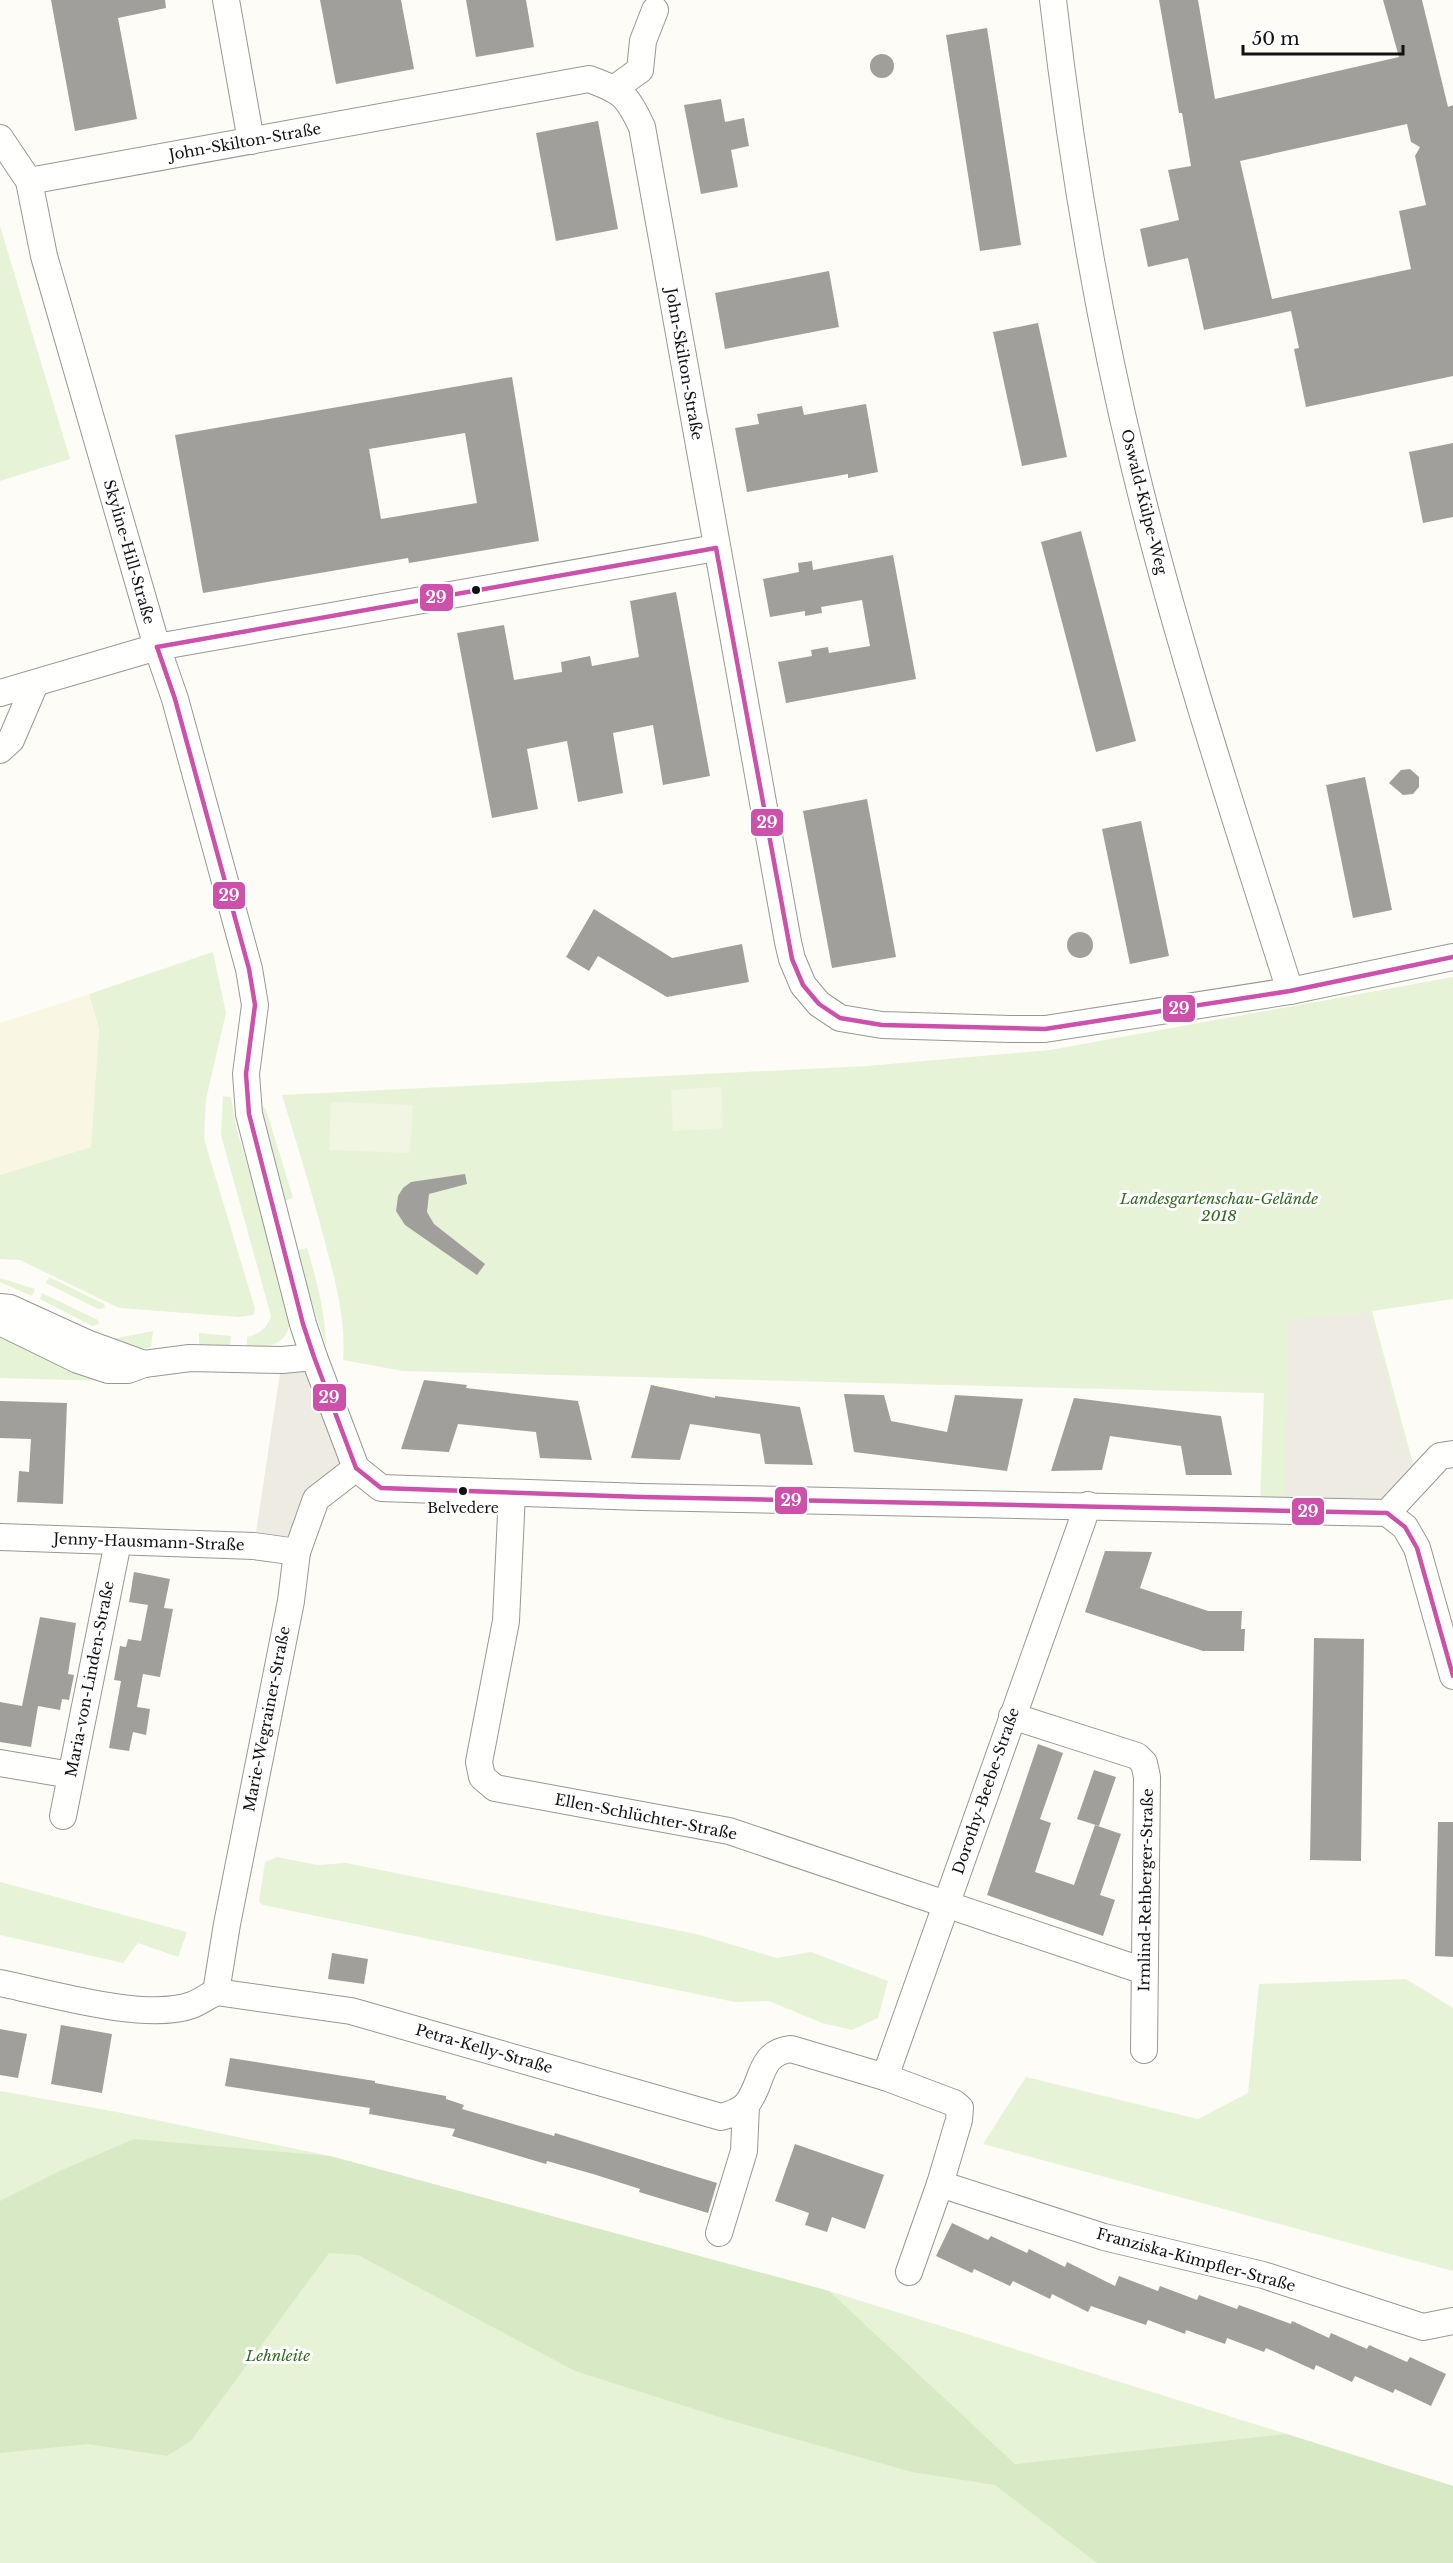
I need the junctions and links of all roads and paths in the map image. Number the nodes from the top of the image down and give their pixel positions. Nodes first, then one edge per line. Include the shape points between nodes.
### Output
1 (226, 0) edge
2 (1053, 0) edge
3 (655, 10) dead end
4 (615, 88) junction
5 (0, 138) edge
6 (251, 141) junction
7 (28, 181) junction
8 (716, 548) junction
9 (157, 647) junction
10 (36, 684) junction
11 (0, 693) edge
12 (0, 750) edge
13 (1453, 957) edge
14 (1290, 991) junction
15 (0, 1307) edge
16 (0, 1322) edge
17 (314, 1357) junction
18 (144, 1364) junction
19 (1453, 1454) edge
20 (356, 1468) junction
21 (512, 1493) junction
22 (1088, 1505) junction
23 (1387, 1513) junction
24 (0, 1537) edge
25 (118, 1542) junction
26 (297, 1552) junction
27 (1453, 1676) edge
28 (1012, 1716) junction
29 (0, 1763) edge
30 (71, 1775) junction
31 (63, 1816) dead end
32 (947, 1905) junction
33 (1144, 1971) junction
34 (0, 1983) edge
35 (216, 1992) junction
36 (1144, 2050) dead end
37 (885, 2077) junction
38 (746, 2105) junction
39 (940, 2184) junction
40 (719, 2233) dead end
41 (909, 2272) dead end
42 (1453, 2321) edge

1 - 6 street
2 - 14 street, Oswald-Külpe-Weg via 1079,185 1110,361 1134,466 1171,608
3 - 4 street via 643,41 640,70
4 - 6 street, John-Skilton-Straße via 589,79
4 - 8 street, John-Skilton-Straße via 631,104 642,127
5 - 7 street, Skyline-Hill-Straße
6 - 7 street, John-Skilton-Straße
7 - 9 street, Skyline-Hill-Straße via 44,256
8 - 9 street
8 - 14 street, John-Skilton-Straße via 788,942 803,985 819,1004 840,1018 882,1025 1042,1029
9 - 10 street
9 - 17 street, Skyline-Hill-Straße via 175,699 249,969 255,1005 246,1074 249,1114
10 - 11 street
10 - 12 street via 11,740
13 - 14 street, John-Skilton-Straße
15 - 18 street
16 - 18 street via 78,1360 108,1370 128,1370
17 - 18 street via 190,1358
17 - 20 street, Skyline-Hill-Straße
19 - 23 street via 1440,1456
20 - 21 street via 381,1488
20 - 26 street, Marie-Wegrainer-Straße via 316,1499
21 - 22 street
21 - 32 street, Ellen-Schlüchter-Straße via 506,1621 478,1762 482,1777 495,1788 729,1831
22 - 23 street
22 - 28 street, Dorothy-Beebe-Straße
23 - 27 street via 1405,1527 1417,1548
24 - 25 street, Jenny-Hausmann-Straße
25 - 26 street, Jenny-Hausmann-Straße via 254,1546
25 - 30 street, Maria-von-Linden-Straße
26 - 35 street, Marie-Wegrainer-Straße
28 - 32 street, Dorothy-Beebe-Straße
28 - 33 street, Irmlind-Rehberger-Straße via 1137,1756 1144,1763
29 - 30 street
30 - 31 street, Maria-von-Linden-Straße
32 - 33 street, Ellen-Schlüchter-Straße
32 - 37 street, Dorothy-Beebe-Straße
33 - 36 street, Irmlind-Rehberger-Straße
34 - 35 street via 115,2006 160,2010 191,2005
35 - 38 street, Petra-Kelly-Straße via 351,2011 721,2117
37 - 38 street via 791,2049 778,2050 770,2057
37 - 39 street via 960,2108
38 - 40 street via 744,2151
39 - 41 street
39 - 42 street, Franziska-Kimpfler-Straße via 1104,2237 1263,2275 1423,2326

